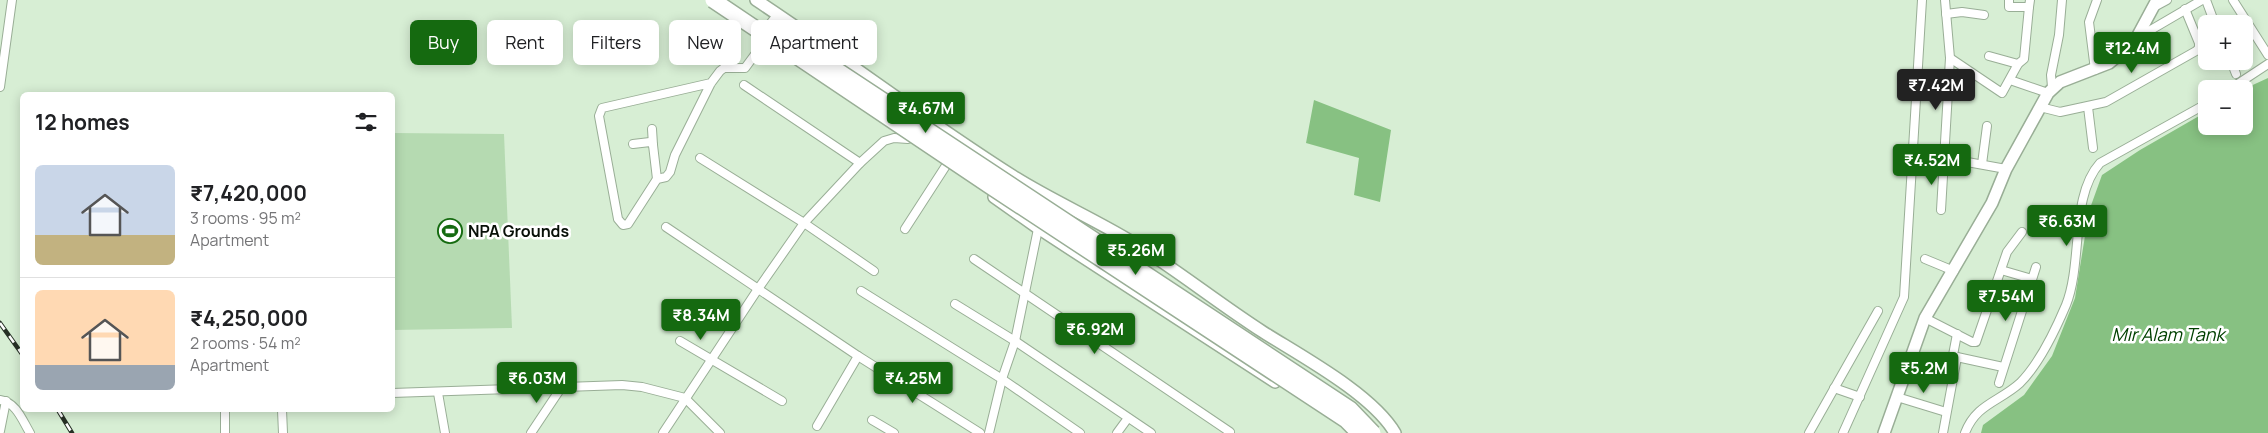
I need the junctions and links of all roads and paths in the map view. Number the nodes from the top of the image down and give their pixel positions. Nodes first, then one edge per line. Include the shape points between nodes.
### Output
1 (12, 0) edge
2 (703, 0) edge
3 (713, 0) edge
4 (730, 0) edge
5 (756, 0) edge
6 (1922, 0) edge
7 (1944, 0) edge
8 (2008, 0) edge
9 (2062, 0) edge
10 (2097, 0) edge
11 (2167, 0) edge
12 (2202, 0) edge
13 (2206, 0) edge
14 (2234, 0) edge
15 (2029, 3) edge
16 (2155, 3) edge
17 (2185, 9) junction
18 (0, 13) edge
19 (9, 14) junction
20 (778, 14) junction
21 (1946, 14) junction
22 (1984, 15) dead end
23 (2212, 15) edge
24 (774, 20) edge
25 (787, 20) edge
26 (751, 31) edge
27 (2136, 39) junction
28 (2268, 55) edge
29 (1989, 56) dead end
30 (751, 58) edge
31 (1950, 58) junction
32 (2018, 64) junction
33 (2268, 64) edge
34 (802, 65) edge
35 (817, 65) edge
36 (851, 65) edge
37 (2096, 70) junction
38 (2234, 70) edge
39 (812, 72) junction
40 (2236, 74) dead end
41 (2010, 80) junction
42 (2244, 80) edge
43 (0, 83) edge
44 (711, 83) junction
45 (744, 85) dead end
46 (2050, 90) junction
47 (2040, 107) junction
48 (2088, 107) junction
49 (2198, 108) edge
50 (925, 116) junction
51 (1987, 126) dead end
52 (652, 129) dead end
53 (908, 139) junction
54 (633, 144) dead end
55 (653, 145) junction
56 (2093, 148) dead end
57 (700, 158) dead end
58 (1945, 158) junction
59 (860, 163) junction
60 (947, 164) junction
61 (1982, 164) junction
62 (1912, 167) junction
63 (2006, 169) junction
64 (1945, 170) junction
65 (657, 180) junction
66 (1047, 194) junction
67 (1941, 210) dead end
68 (804, 223) junction
69 (666, 227) dead end
70 (1038, 228) junction
71 (906, 230) dead end
72 (2022, 232) dead end
73 (1925, 258) dead end
74 (974, 259) dead end
75 (2036, 267) dead end
76 (2001, 270) junction
77 (874, 271) dead end
78 (1954, 271) junction
79 (2032, 280) junction
80 (758, 289) junction
81 (861, 291) dead end
82 (1025, 295) junction
83 (955, 304) dead end
84 (1878, 312) dead end
85 (1926, 318) junction
86 (1957, 334) junction
87 (680, 341) dead end
88 (1014, 341) junction
89 (858, 356) junction
90 (1957, 357) junction
91 (711, 360) junction
92 (2002, 367) junction
93 (1002, 378) junction
94 (1999, 384) dead end
95 (561, 388) junction
96 (1834, 388) junction
97 (395, 393) edge
98 (438, 393) junction
99 (1860, 397) junction
100 (1897, 397) junction
101 (685, 398) junction
102 (3, 401) edge
103 (782, 401) dead end
104 (225, 412) edge
105 (282, 412) edge
106 (1946, 412) junction
107 (1128, 418) junction
108 (872, 420) dead end
109 (817, 426) dead end
110 (882, 430) edge
111 (0, 431) edge
112 (1230, 432) edge
113 (30, 433) edge
114 (225, 433) edge
115 (283, 433) edge
116 (444, 433) edge
117 (531, 433) edge
118 (663, 433) edge
119 (720, 433) edge
120 (894, 433) edge
121 (980, 433) edge
122 (989, 433) edge
123 (1080, 433) edge
124 (1117, 433) edge
125 (1151, 433) edge
126 (1350, 433) edge
127 (1359, 433) edge
128 (1373, 433) edge
129 (1395, 433) edge
130 (1809, 433) edge
131 (1843, 433) edge
132 (1884, 433) edge
133 (1943, 433) edge
134 (1965, 433) edge

1 - 19 street
2 - 26 street
3 - 127 highway, bridge via 1346,420
4 - 128 highway, bridge via 1342,404
5 - 20 street
6 - 62 street
7 - 21 street
8 - 15 street via 2009,7
9 - 46 street
10 - 37 street via 2089,22
11 - 16 street
12 - 17 street
13 - 23 street
14 - 28 street
15 - 32 street via 2024,59
16 - 27 street
17 - 27 street
17 - 48 street via 2199,43 2196,51 2106,102
18 - 19 street
19 - 43 street
20 - 24 street
20 - 25 street
21 - 22 street
21 - 31 street
27 - 37 street
29 - 32 street
30 - 44 street via 745,68 724,68
31 - 41 street via 2000,92 2004,92
31 - 58 street
32 - 41 street
33 - 42 street
34 - 39 street
35 - 39 street
36 - 50 street
37 - 46 street
38 - 40 street
39 - 53 street
41 - 46 street
44 - 65 street via 675,155 670,172
44 - 65 street via 600,110 618,219 622,225 628,224
45 - 59 street
46 - 47 street
47 - 48 street via 2060,112
47 - 63 street
48 - 56 street
49 - 134 street via 2100,163 2090,173 2080,212 2077,254 2067,302 2047,346 2020,382 1981,408
50 - 53 street
50 - 66 street via 1018,179
51 - 61 street
52 - 55 street
53 - 59 street via 894,138 884,142
53 - 60 street
54 - 55 street via 650,142
55 - 65 street
57 - 68 street
58 - 61 street
58 - 64 street
59 - 68 street
60 - 70 street
60 - 71 street
61 - 63 street
62 - 64 street
62 - 99 street via 1904,297
63 - 78 street via 1992,203
64 - 67 street
66 - 70 street
66 - 129 street via 1134,243 1339,381 1361,397
68 - 77 street
68 - 80 street
69 - 80 street
70 - 82 street
70 - 126 street via 1320,410
72 - 76 street via 2007,252
73 - 78 street
74 - 82 street
75 - 79 street
76 - 79 street
76 - 86 street via 1976,342
78 - 85 street
79 - 92 street
80 - 89 street
80 - 91 street
81 - 93 street
82 - 88 street
82 - 112 street
83 - 88 street
84 - 96 street
85 - 86 street
85 - 100 street
86 - 90 street via 1952,351
87 - 91 street
88 - 93 street
88 - 107 street
89 - 109 street
89 - 121 street
90 - 92 street
90 - 106 street
91 - 101 street
91 - 103 street
92 - 94 street
93 - 122 street
93 - 123 street
95 - 98 street
95 - 101 street via 642,387
95 - 117 street
96 - 99 street
96 - 130 street
97 - 98 street
98 - 116 street
99 - 131 street
100 - 106 street
100 - 132 street
101 - 118 street
101 - 119 street
102 - 111 street
102 - 113 street via 15,407
104 - 114 street
105 - 115 street
106 - 133 street
107 - 124 street
107 - 125 street
108 - 110 street
110 - 120 street

